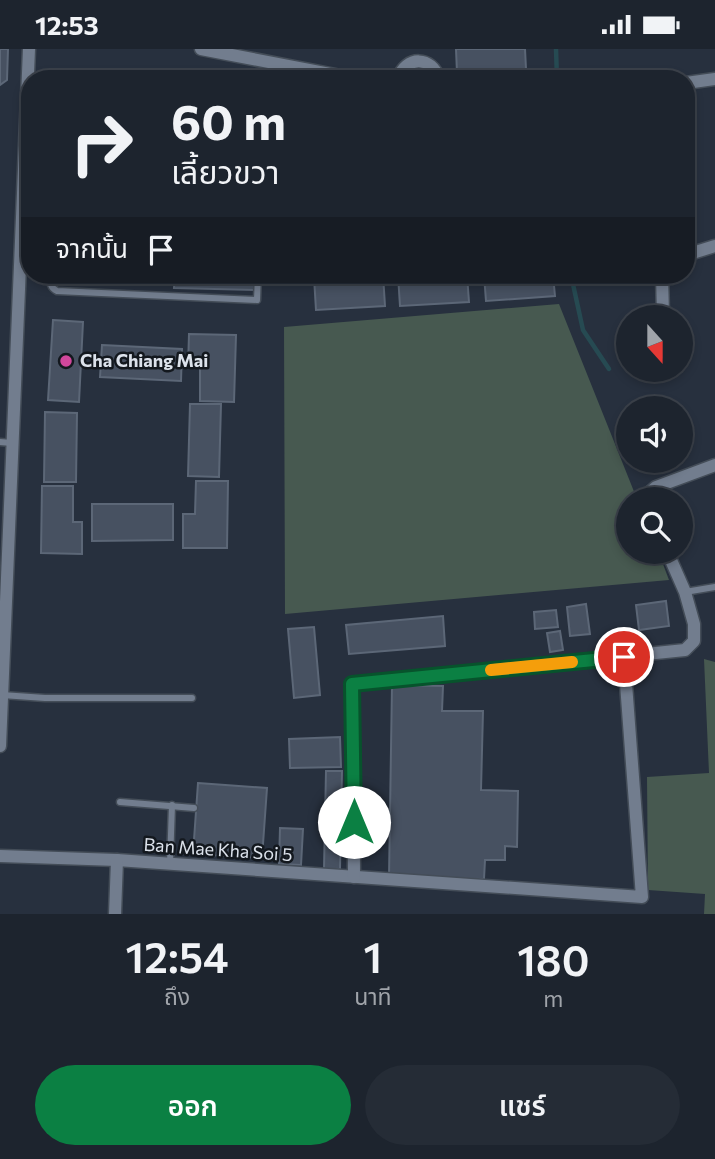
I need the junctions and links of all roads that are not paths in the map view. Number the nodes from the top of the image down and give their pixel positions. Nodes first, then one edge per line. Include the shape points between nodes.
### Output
1 (29, 49) edge
2 (201, 49) edge
3 (426, 49) edge
4 (427, 63) junction
5 (29, 70) edge
6 (310, 70) edge
7 (402, 70) edge
8 (436, 70) edge
9 (715, 79) edge
10 (695, 82) edge
11 (715, 246) edge
12 (21, 247) edge
13 (695, 252) edge
14 (50, 284) edge
15 (258, 284) edge
16 (662, 284) edge
17 (663, 305) edge
18 (6, 443) edge
19 (715, 465) edge
20 (656, 487) edge
21 (5, 508) edge
22 (673, 564) edge
23 (715, 587) edge
24 (685, 592) junction
25 (624, 657) junction
26 (192, 698) dead end
27 (1, 702) edge
28 (0, 746) edge
29 (120, 802) dead end
30 (172, 805) junction
31 (194, 808) dead end
32 (0, 856) edge
33 (117, 860) junction
34 (169, 864) junction
35 (354, 877) junction
36 (115, 914) edge

1 - 5 street
2 - 6 street
3 - 4 street
4 - 7 street via 414,62
4 - 8 street
9 - 10 street
11 - 13 street
12 - 18 street
14 - 15 lane via 57,291 257,300
16 - 17 street
18 - 21 street
19 - 20 street
21 - 27 street
22 - 24 street
23 - 24 lane
24 - 25 street via 694,642 685,650
25 - 35 street via 352,684
25 - 35 street, Ban Mae Kha Soi 5 via 642,897
26 - 27 lane
27 - 28 street
29 - 30 lane
30 - 31 lane
30 - 34 lane
32 - 33 street, Ban Mae Kha Soi 5
33 - 34 street, Ban Mae Kha Soi 5
33 - 36 street
34 - 35 street, Ban Mae Kha Soi 5

